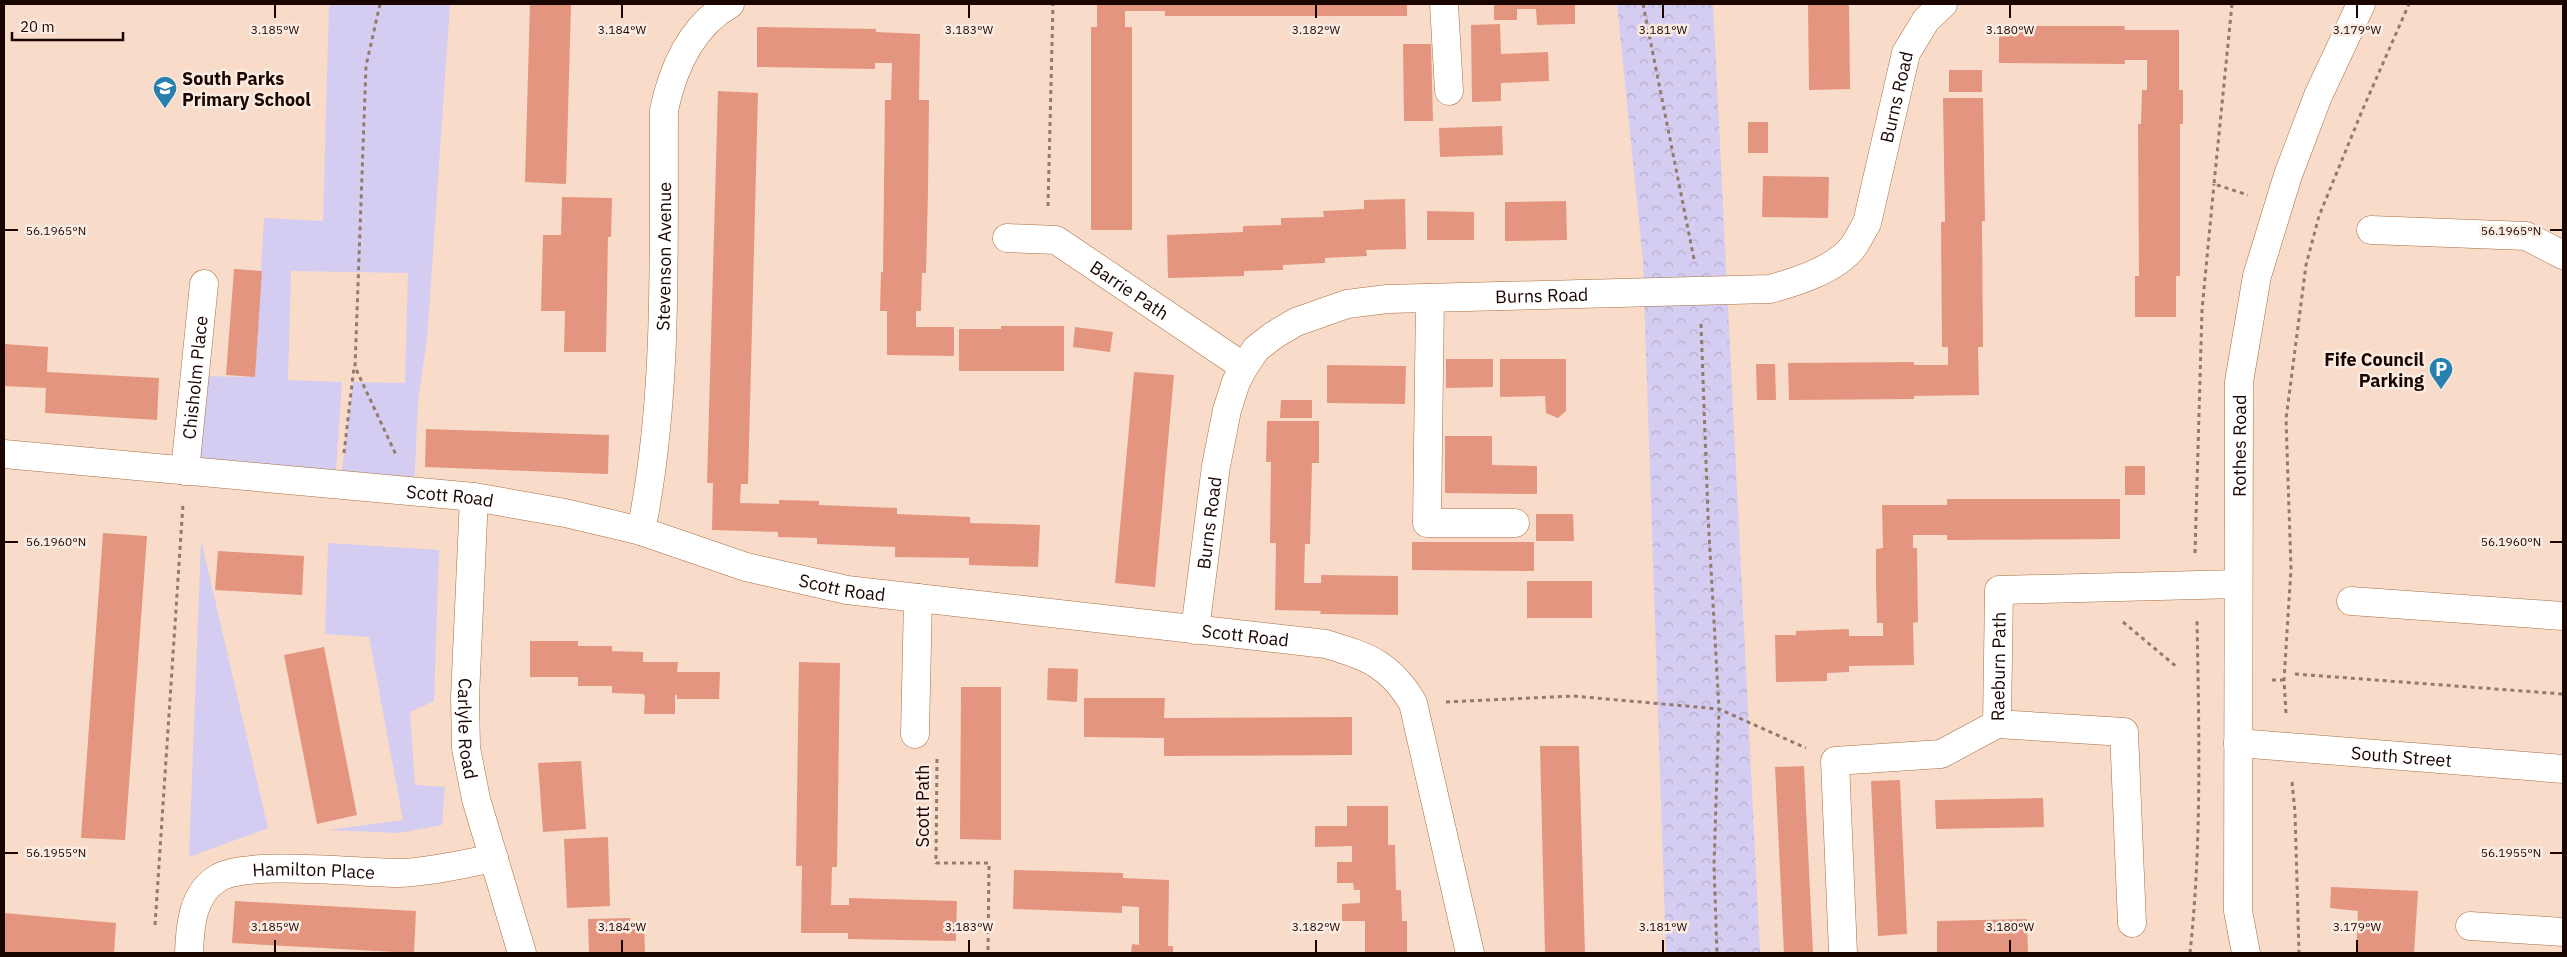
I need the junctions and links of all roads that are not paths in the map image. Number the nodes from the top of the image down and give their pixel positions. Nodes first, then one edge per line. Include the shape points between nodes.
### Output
1 (730, 4) edge
2 (1444, 4) edge
3 (1943, 4) edge
4 (2361, 4) edge
5 (1449, 92) dead end
6 (2371, 230) dead end
7 (1007, 238) dead end
8 (2563, 255) edge
9 (204, 284) dead end
10 (1430, 298) junction
11 (1244, 367) junction
12 (4, 454) edge
13 (185, 471) junction
14 (474, 497) junction
15 (1516, 523) dead end
16 (641, 531) junction
17 (2238, 584) junction
18 (918, 598) junction
19 (2351, 601) dead end
20 (2563, 616) edge
21 (1195, 630) junction
22 (1997, 724) junction
23 (915, 734) road end
24 (2238, 743) junction
25 (2563, 768) edge
26 (494, 858) junction
27 (2238, 911) junction
28 (2132, 923) dead end
29 (2470, 926) dead end
30 (2563, 932) edge
31 (189, 953) edge
32 (522, 953) edge
33 (1470, 953) edge
34 (1843, 953) edge
35 (2231, 953) edge
36 (2246, 953) edge

1 - 16 street, Stevenson Avenue via 716,12 682,55 670,82 664,110 662,329 651,483
2 - 5 street
3 - 10 street, Burns Road via 1926,20 1906,53 1867,224 1852,248 1821,270 1770,290
4 - 17 street, Rothes Road via 2318,96 2288,175 2257,276 2240,382
6 - 8 street via 2526,236
7 - 11 street, Barrie Path via 1056,240
9 - 13 street, Chisholm Place
10 - 11 street, Burns Road via 1347,304 1322,312 1274,335 1256,349
10 - 15 street via 1427,523
11 - 21 street, Burns Road via 1236,382 1220,437
12 - 13 street, Scott Road
13 - 14 street, Scott Road
14 - 16 street, Scott Road
14 - 26 street, Carlyle Road via 465,697 466,748 476,799
16 - 18 street, Scott Road via 746,567 847,590
17 - 22 street, Raeburn Path via 1999,590
17 - 24 street, Rothes Road
18 - 21 street, Scott Road
18 - 23 street
19 - 20 street
21 - 33 street, Scott Road via 1326,644 1379,664 1401,682 1413,704
22 - 28 street, Raeburn Path via 2124,732
22 - 34 street via 1941,754 1835,761
24 - 25 street, South Street
24 - 27 street, Rothes Road
26 - 31 street, Hamilton Place via 401,873 267,869 231,872 207,886 198,900 192,916
26 - 32 street, Carlyle Road
27 - 35 street, Rothes Road
27 - 36 street, Rothes Road
29 - 30 street

